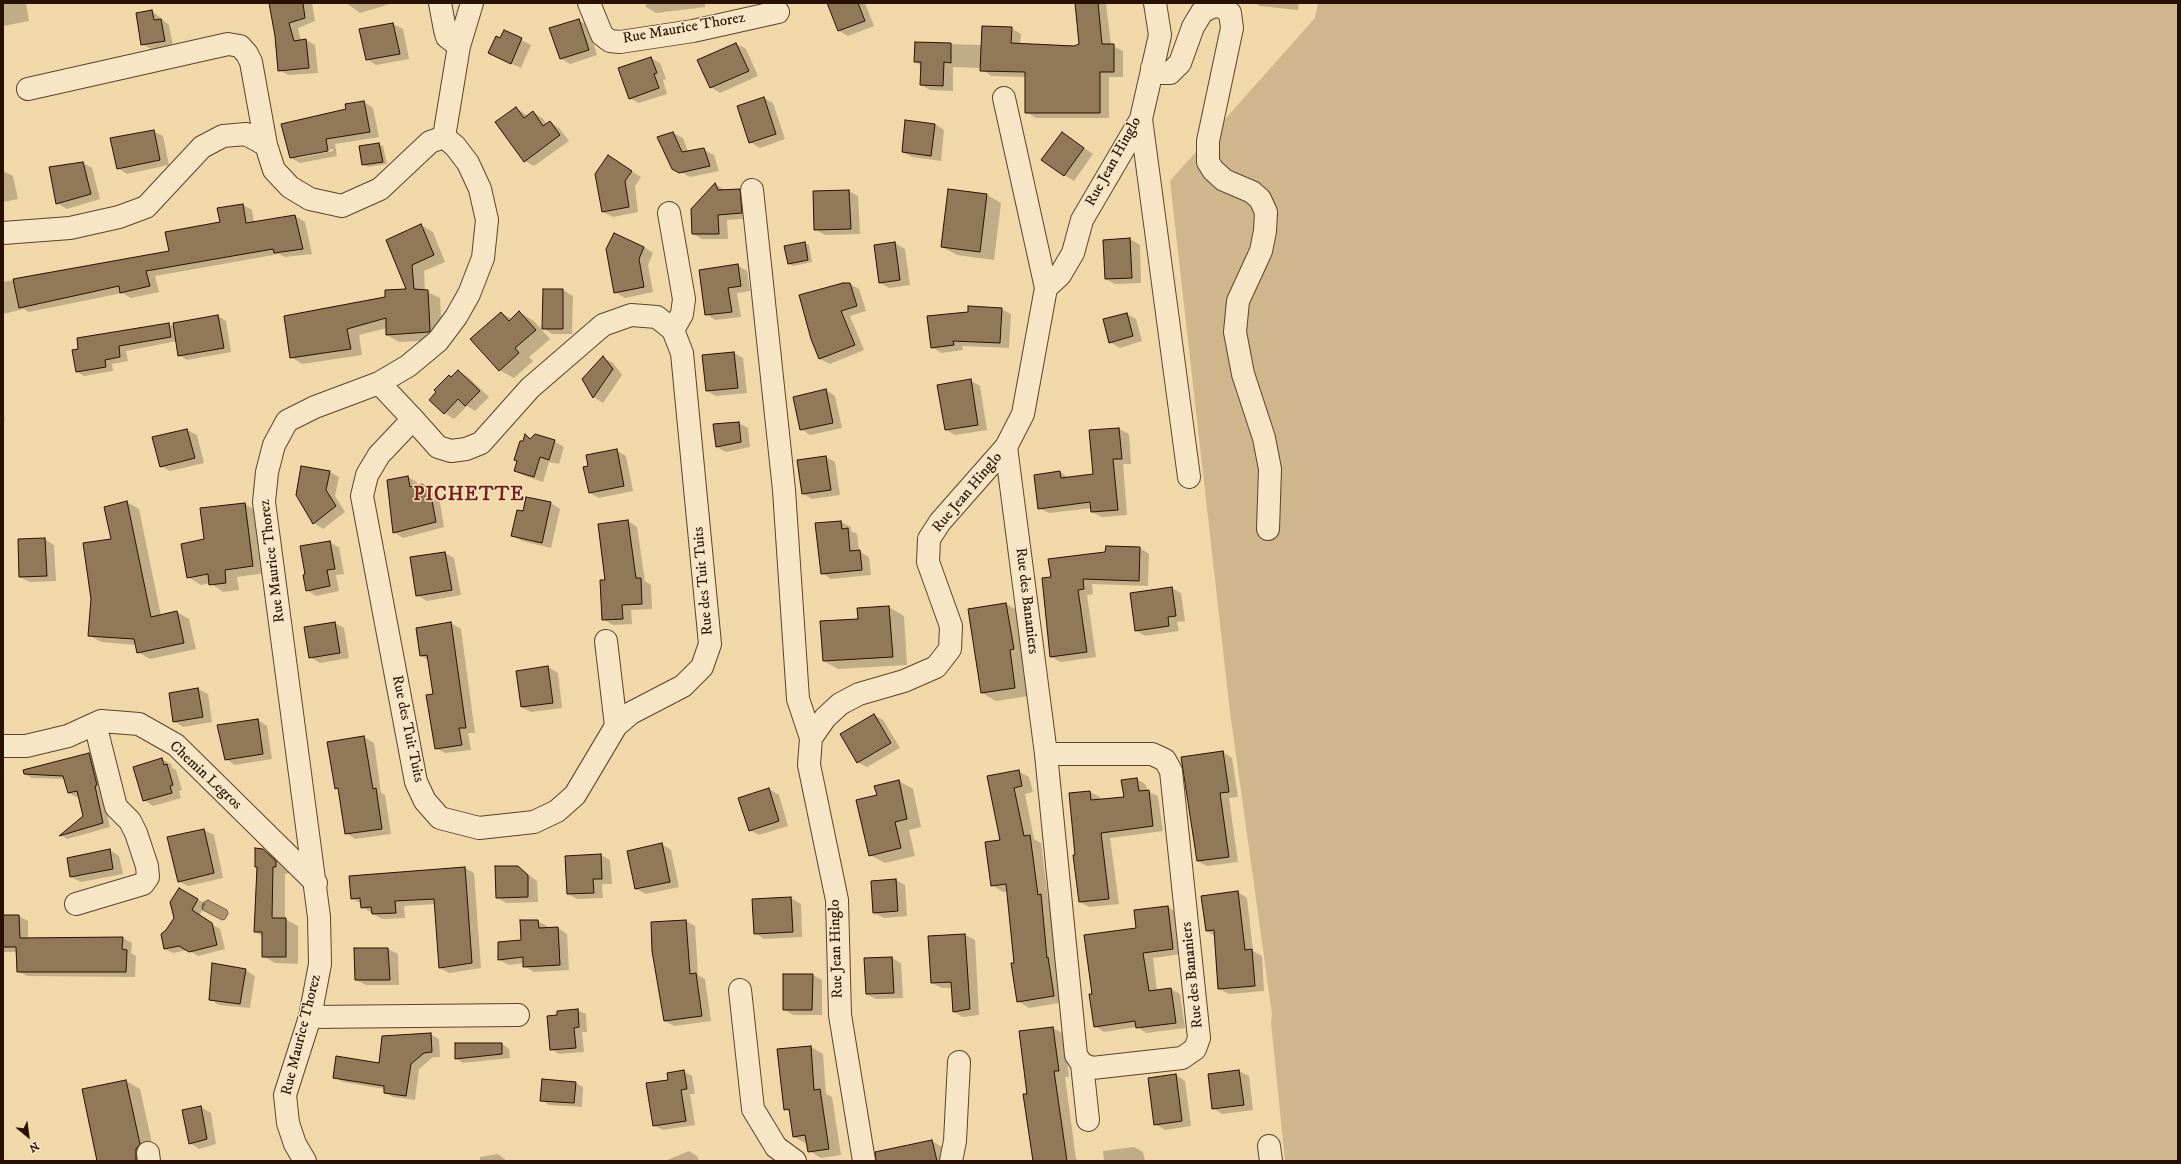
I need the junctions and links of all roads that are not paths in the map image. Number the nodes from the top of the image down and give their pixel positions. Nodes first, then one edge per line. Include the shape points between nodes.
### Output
1 (440, 3) edge
2 (472, 3) edge
3 (589, 3) edge
4 (1155, 3) edge
5 (778, 12) dead end
6 (459, 46) junction
7 (1152, 68) junction
8 (28, 89) dead end
9 (1004, 98) dead end
10 (1141, 119) junction
11 (444, 137) junction
12 (266, 145) junction
13 (752, 190) dead end
14 (669, 213) dead end
15 (3, 233) edge
16 (1046, 288) junction
17 (673, 330) junction
18 (379, 383) junction
19 (413, 419) junction
20 (1006, 447) junction
21 (1189, 477) dead end
22 (1268, 528) dead end
23 (606, 641) dead end
24 (95, 724) junction
25 (616, 726) junction
26 (811, 738) junction
27 (3, 746) edge
28 (1046, 754) junction
29 (316, 883) junction
30 (76, 904) dead end
31 (740, 990) dead end
32 (518, 1015) dead end
33 (310, 1017) junction
34 (959, 1062) dead end
35 (1082, 1064) junction
36 (1088, 1120) dead end
37 (305, 1161) edge
38 (795, 1161) edge
39 (864, 1161) edge
40 (951, 1161) edge

1 - 6 street via 447,37
2 - 6 street
3 - 5 street, Rue Maurice Thorez via 602,35 620,42 693,31
4 - 7 street, Rue Jean Hinglo via 1160,36
6 - 11 street
7 - 10 street, Rue Jean Hinglo
7 - 22 street via 1159,73 1170,73 1180,63 1193,27 1202,12 1214,6 1222,7 1230,13 1232,28 1208,141 1208,162 1224,180 1252,192 1260,199 1266,212 1260,251 1238,301 1235,332 1243,374 1264,438 1270,469
8 - 12 street via 228,44 240,46 251,62
9 - 16 street, Rue Jean Hinglo
10 - 16 street, Rue Jean Hinglo via 1082,220 1073,253 1060,275
10 - 21 street
11 - 12 street via 430,142 380,189 342,206 310,199 290,187 274,170
11 - 18 street, Rue Maurice Thorez via 468,163 480,189 487,220 483,258 469,294 438,341 408,366
12 - 15 street via 246,134 223,136 202,147 146,207 118,217 70,228
13 - 26 street, Rue Jean Hinglo via 784,490 798,699
14 - 17 street via 684,299 682,314
16 - 20 street, Rue Jean Hinglo via 1022,414
17 - 19 street, Rue des Tuit Tuits via 657,317 631,315 603,325 530,388 481,443 466,449 451,451 438,447
17 - 25 street, Rue des Tuit Tuits via 682,353 710,644 702,667 682,686 631,713
18 - 19 street, Rue des Tuit Tuits
18 - 29 street, Rue Maurice Thorez via 314,407 287,421 274,445 267,472 264,502
19 - 25 street, Rue des Tuit Tuits via 379,455 367,475 362,496 416,782 425,801 440,818 479,828 534,822 557,811 575,795
20 - 26 street, Rue Jean Hinglo via 940,522 929,539 928,562 951,626 950,649 936,667 904,681 859,694 840,704 825,718
20 - 28 street, Rue des Bananiers
23 - 25 street
24 - 27 street, Chemin Legros via 68,736 26,746
24 - 29 street, Chemin Legros via 101,721 139,724 176,744
24 - 30 street via 116,807 130,821 136,833 148,877 143,884
26 - 39 street, Rue Jean Hinglo via 808,765 837,900 840,1015
28 - 35 street, Rue des Bananiers via 1076,1055
28 - 35 street, Rue des Bananiers via 1152,754 1165,760 1171,771 1199,1038 1195,1049 1182,1058 1092,1068
29 - 33 street, Rue Maurice Thorez via 320,964
31 - 38 street via 753,1109 776,1147
32 - 33 street
33 - 37 street, Rue Maurice Thorez via 286,1095 288,1123 295,1144
34 - 40 street via 955,1141
35 - 36 street

